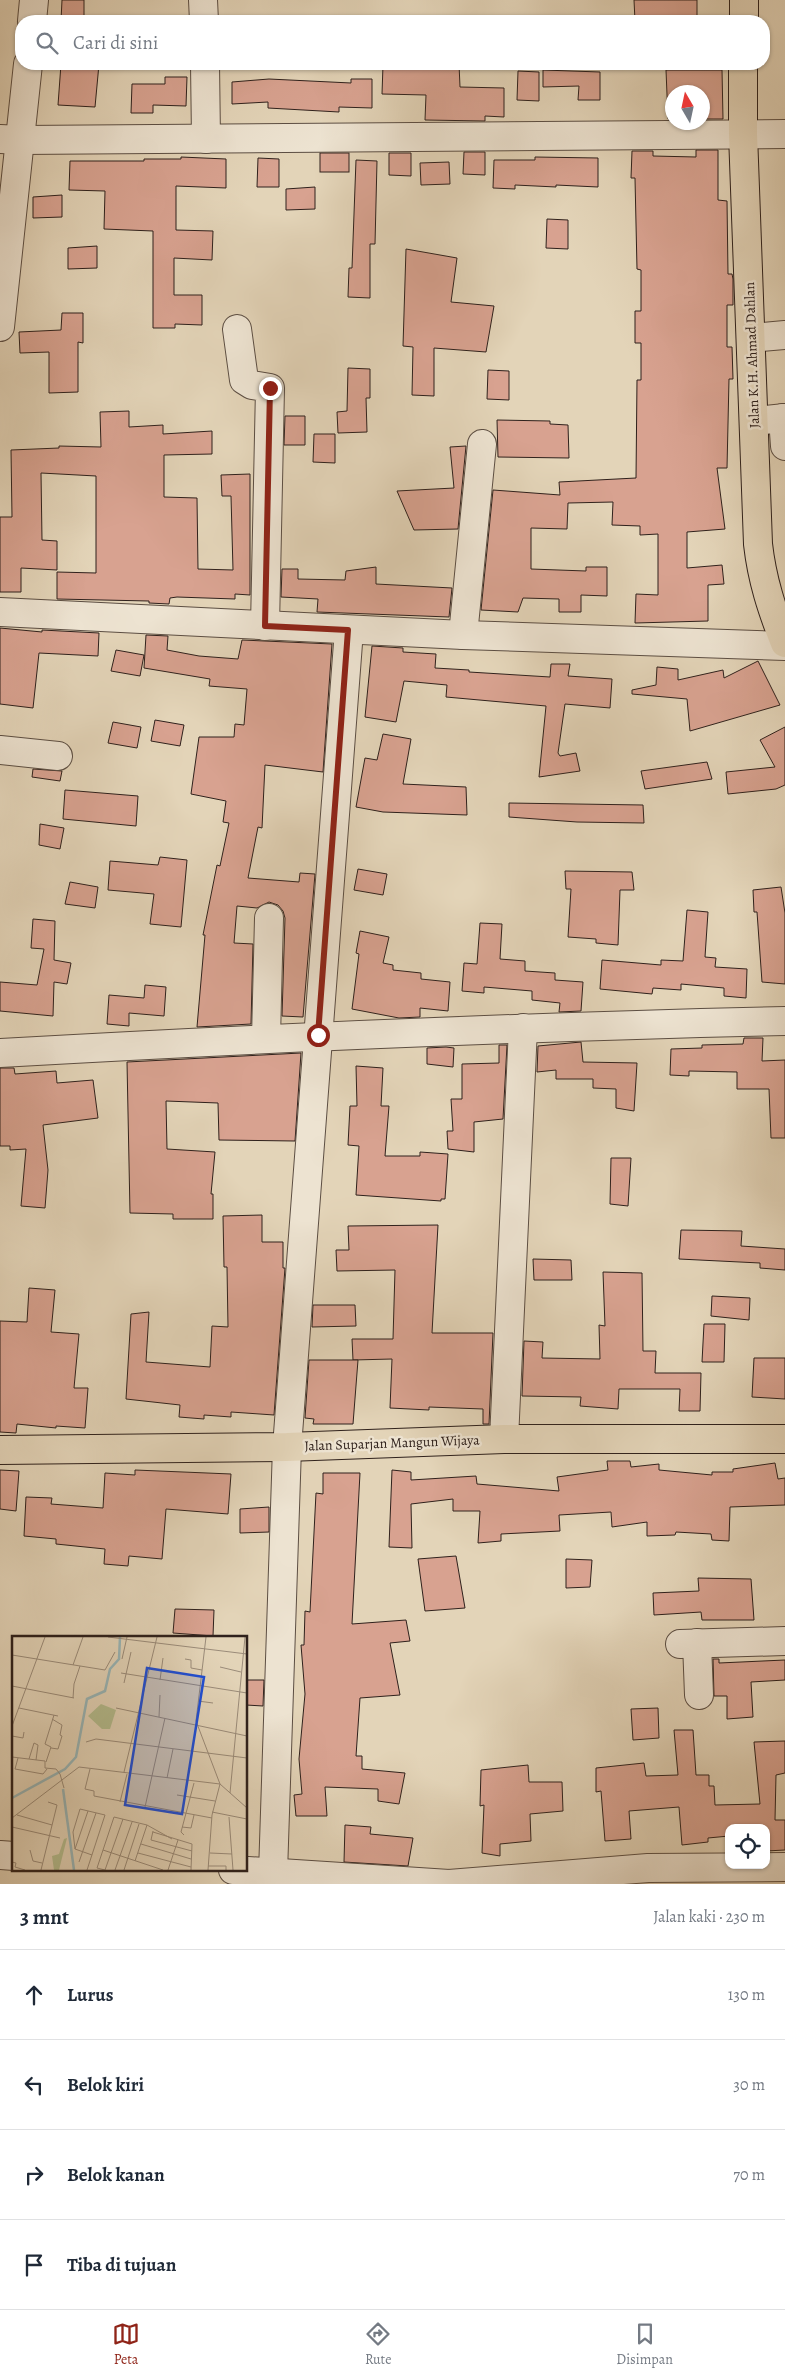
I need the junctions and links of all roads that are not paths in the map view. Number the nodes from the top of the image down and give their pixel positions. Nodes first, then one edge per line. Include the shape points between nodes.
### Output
1 (34, 0) edge
2 (203, 0) edge
3 (744, 0) edge
4 (33, 15) edge
5 (204, 15) edge
6 (744, 15) edge
7 (27, 70) edge
8 (205, 70) edge
9 (744, 70) edge
10 (743, 134) junction
11 (785, 134) edge
12 (206, 139) junction
13 (11, 140) edge
14 (0, 328) edge
15 (237, 328) dead end
16 (785, 336) edge
17 (751, 338) junction
18 (784, 418) edge
19 (754, 421) junction
20 (482, 444) dead end
21 (785, 446) edge
22 (0, 612) edge
23 (265, 626) junction
24 (348, 630) junction
25 (464, 635) junction
26 (785, 644) edge
27 (0, 750) edge
28 (58, 756) dead end
29 (269, 918) dead end
30 (785, 1021) edge
31 (524, 1028) junction
32 (318, 1035) junction
33 (266, 1038) junction
34 (0, 1053) edge
35 (504, 1439) junction
36 (785, 1439) edge
37 (287, 1447) junction
38 (0, 1450) edge
39 (785, 1641) edge
40 (699, 1694) dead end
41 (785, 1867) edge
42 (248, 1871) edge
43 (273, 1873) junction

1 - 4 street
2 - 5 street
3 - 6 highway
7 - 13 street
8 - 12 street
9 - 10 highway, Jalan K.H. Ahmad Dahlan
10 - 11 street
10 - 12 street
10 - 17 highway, Jalan K.H. Ahmad Dahlan
12 - 13 street
13 - 14 street
15 - 23 street via 244,380 270,388
16 - 17 street
17 - 19 highway, Jalan K.H. Ahmad Dahlan
18 - 19 street
18 - 21 street
19 - 26 highway, Jalan K.H. Ahmad Dahlan via 761,570 768,601
20 - 25 street
22 - 23 street
23 - 24 street
24 - 25 street
24 - 32 street
25 - 26 street
27 - 28 street
29 - 33 street
30 - 31 street
31 - 32 street
31 - 35 street
32 - 33 street
32 - 37 street
33 - 34 street
35 - 36 highway, Jalan Suparjan Mangun Wijaya
35 - 37 highway, Jalan Suparjan Mangun Wijaya
37 - 38 highway, Jalan Suparjan Mangun Wijaya
37 - 43 street
39 - 40 street via 688,1643
41 - 43 street via 648,1868 450,1884
42 - 43 street

